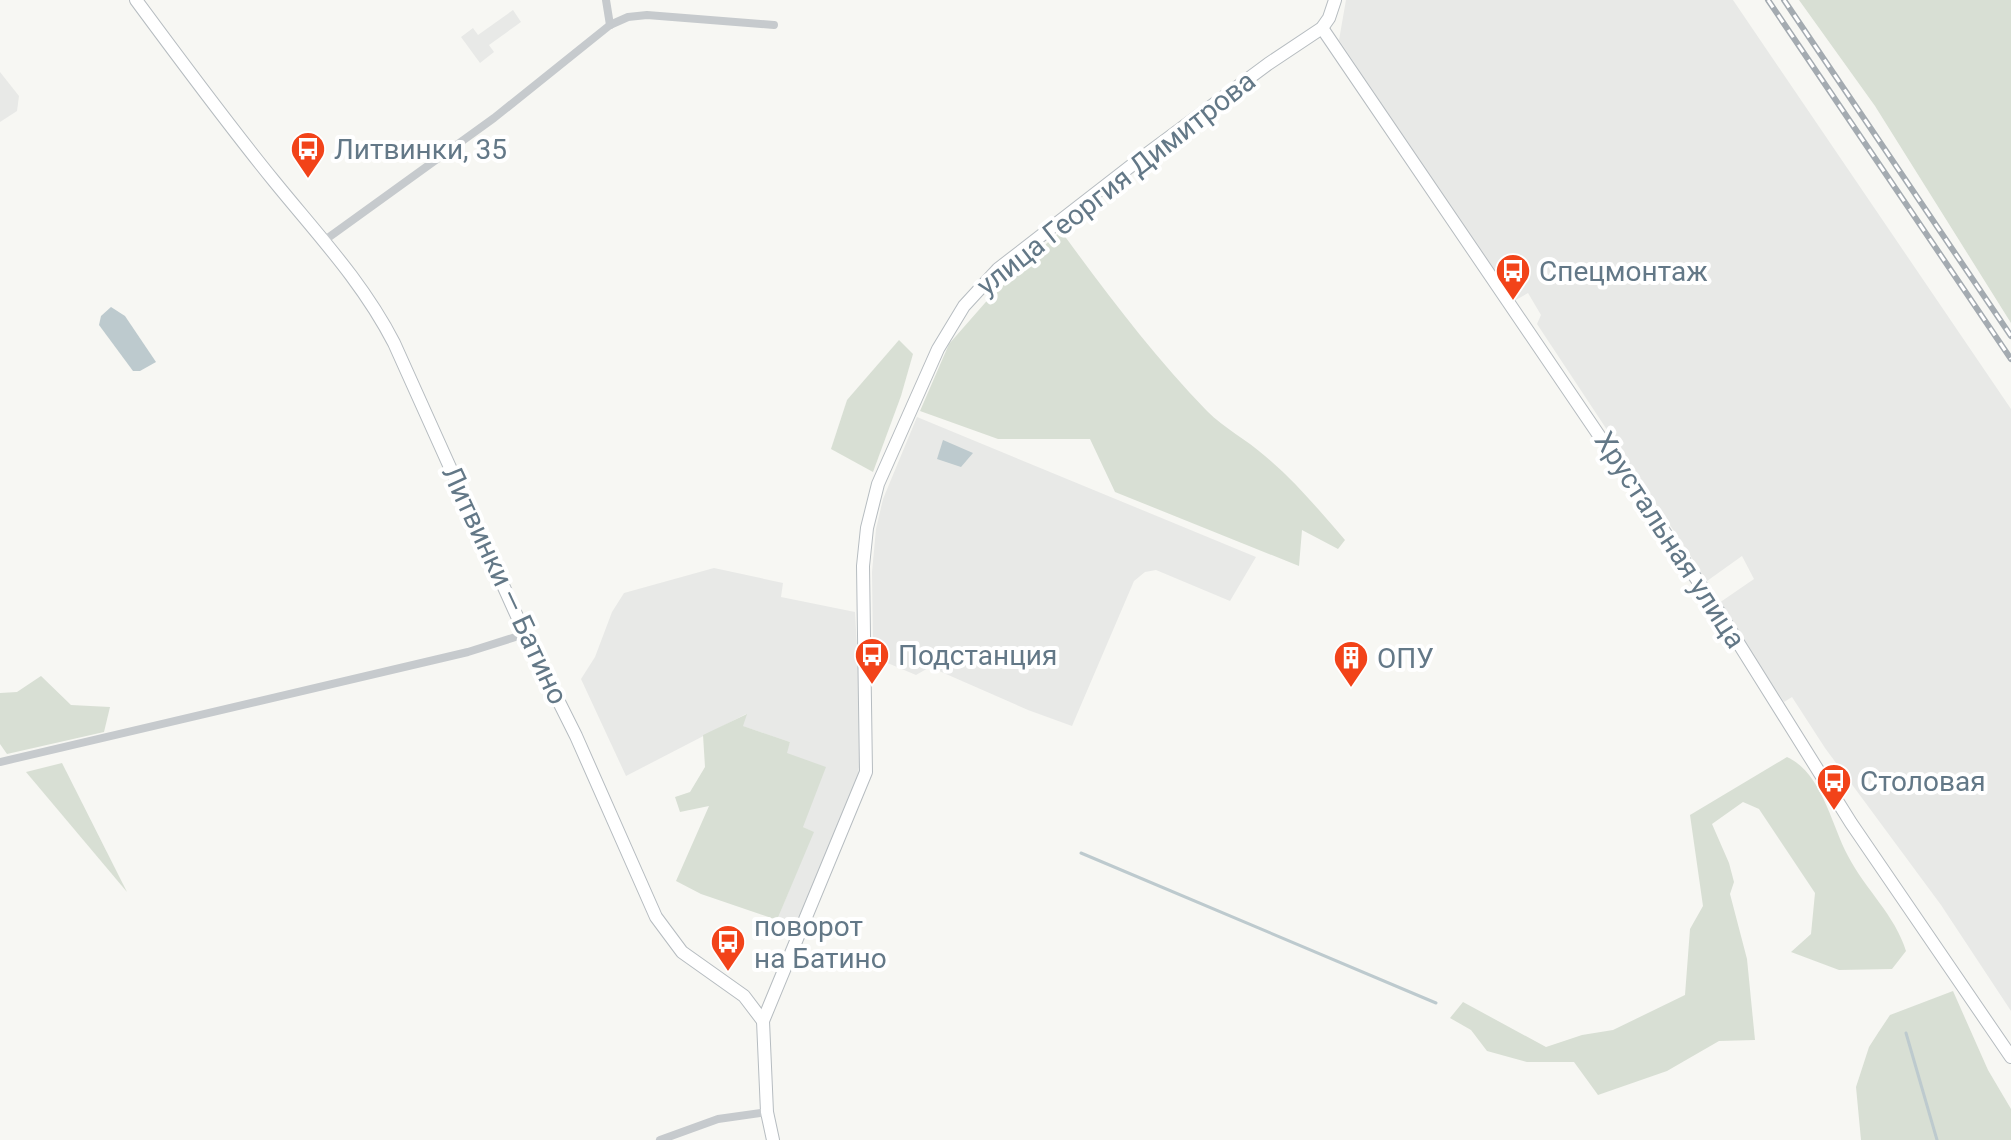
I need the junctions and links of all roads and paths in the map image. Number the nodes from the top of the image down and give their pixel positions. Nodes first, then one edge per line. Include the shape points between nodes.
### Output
1 (136, 0) edge
2 (606, 0) edge
3 (1335, 0) edge
4 (610, 25) junction
5 (774, 25) dead end
6 (1322, 28) junction
7 (325, 240) junction
8 (525, 634) junction
9 (0, 762) edge
10 (763, 1021) junction
11 (2011, 1057) edge
12 (767, 1112) junction
13 (660, 1140) edge
14 (773, 1140) edge

1 - 7 street, Литвинки — Батино
2 - 4 street
3 - 6 street
4 - 5 street via 647,15
4 - 7 street via 494,118
6 - 10 street, улица Георгия Димитрова via 1005,263 947,331 878,484 867,528 866,772
6 - 11 street, Хрустальная улица via 1714,604 1851,823
7 - 8 street, Литвинки — Батино via 367,295 394,343
8 - 9 street
8 - 10 street, Литвинки — Батино via 661,926 682,952 749,1001
10 - 12 street, улица Георгия Димитрова
12 - 13 street via 718,1119
12 - 14 street, улица Георгия Димитрова

